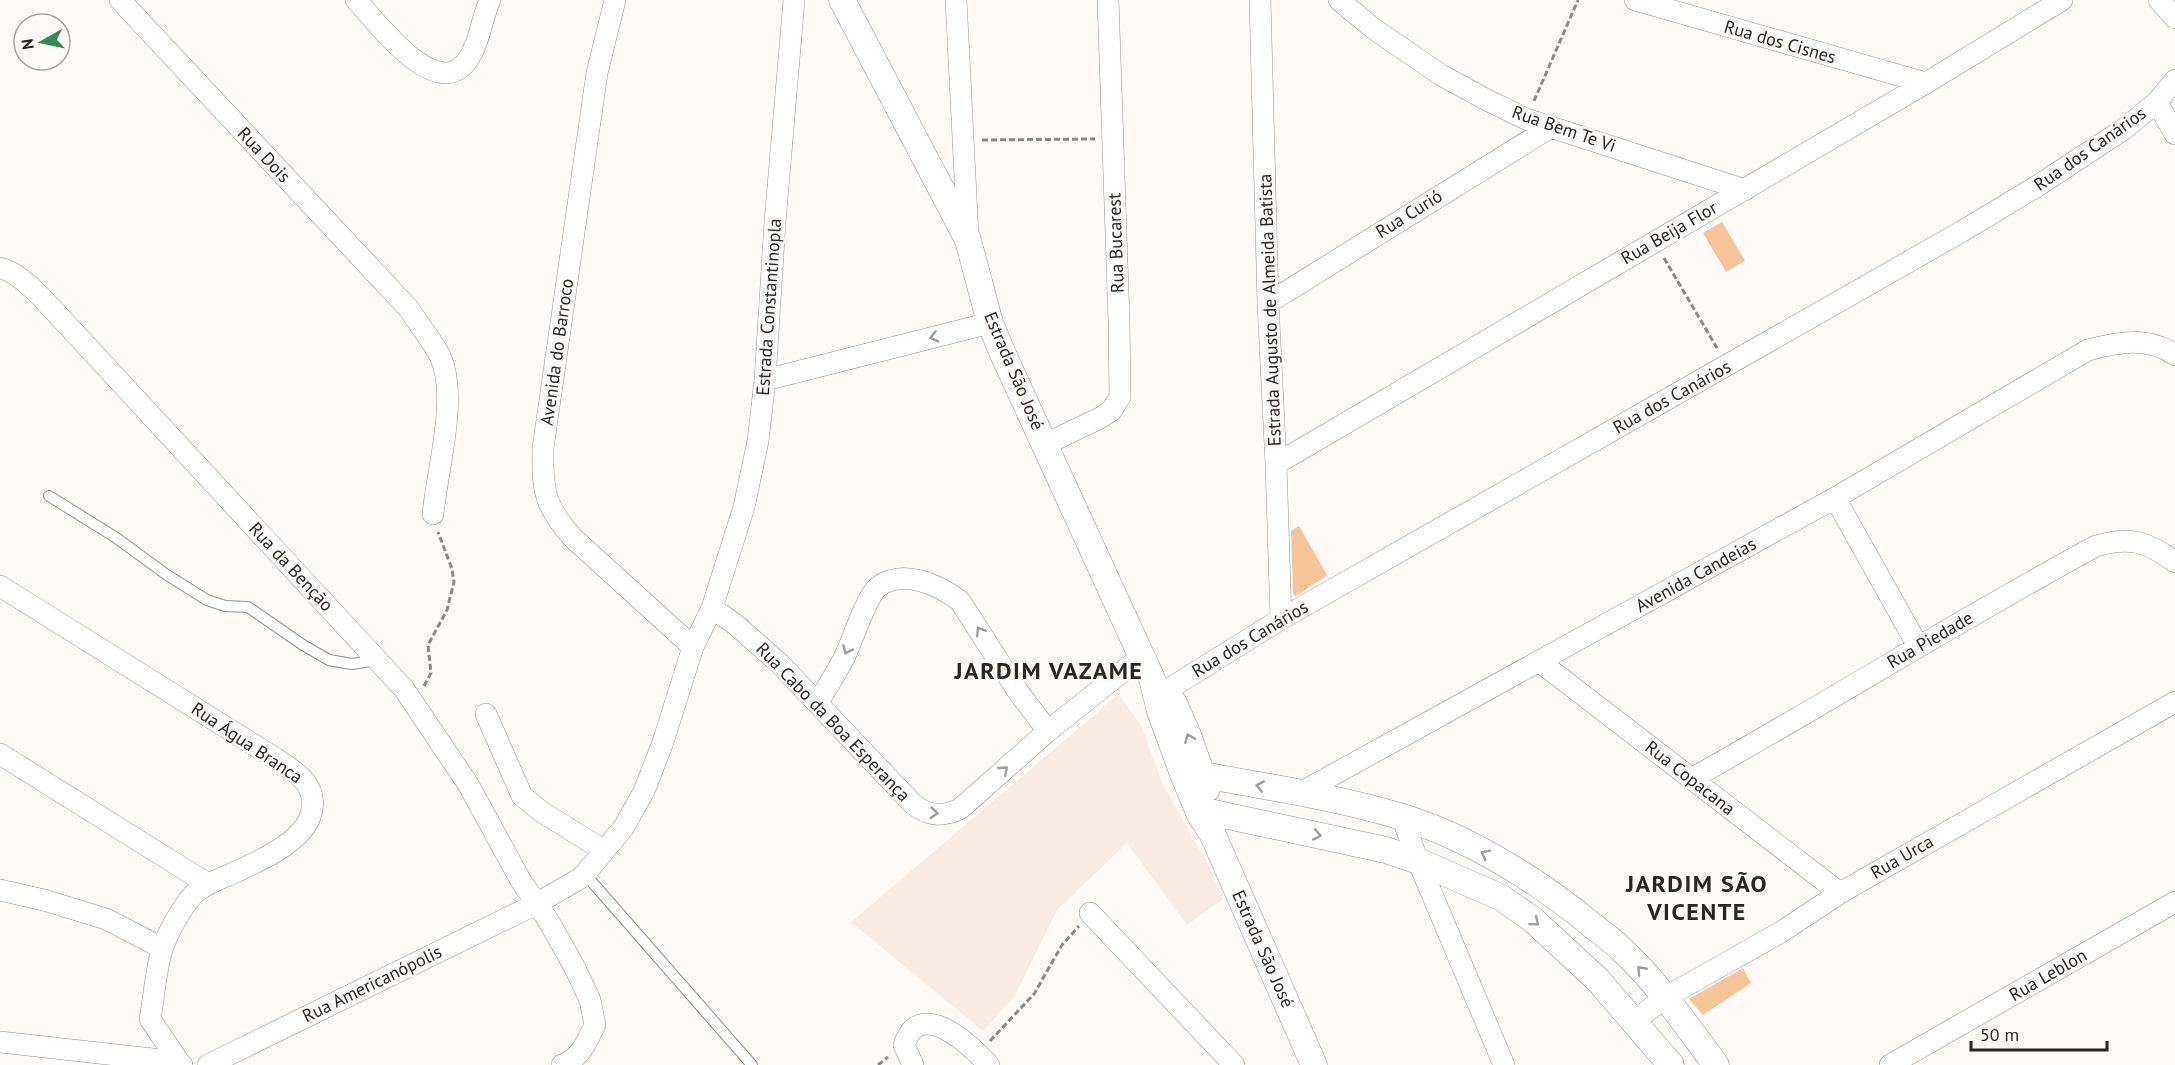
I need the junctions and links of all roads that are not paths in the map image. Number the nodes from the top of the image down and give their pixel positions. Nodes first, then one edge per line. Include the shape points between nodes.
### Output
1 (120, 0) edge
2 (356, 0) edge
3 (490, 0) edge
4 (615, 0) edge
5 (794, 0) edge
6 (842, 0) edge
7 (956, 0) edge
8 (1108, 0) edge
9 (1260, 0) edge
10 (1338, 0) edge
11 (1635, 0) edge
12 (2062, 0) edge
13 (2159, 0) edge
14 (2175, 18) edge
15 (2175, 80) edge
16 (1926, 83) junction
17 (2157, 102) junction
18 (1551, 127) junction
19 (2175, 134) edge
20 (1745, 189) junction
21 (968, 240) junction
22 (0, 268) edge
23 (1268, 303) junction
24 (990, 322) junction
25 (2175, 355) edge
26 (765, 380) junction
27 (1046, 444) junction
28 (1276, 464) junction
29 (49, 496) dead end
30 (1835, 498) junction
31 (433, 514) road end
32 (2175, 562) edge
33 (0, 586) edge
34 (712, 609) junction
35 (1281, 619) junction
36 (1918, 646) junction
37 (693, 647) junction
38 (378, 660) junction
39 (1540, 662) junction
40 (1154, 681) junction
41 (818, 702) junction
42 (2175, 702) edge
43 (486, 714) dead end
44 (1048, 731) junction
45 (0, 754) edge
46 (1193, 774) junction
47 (1691, 779) junction
48 (1300, 793) junction
49 (960, 809) joint
50 (1402, 817) junction
51 (1208, 819) junction
52 (603, 850) junction
53 (1418, 861) junction
54 (575, 881) junction
55 (208, 884) junction
56 (0, 890) edge
57 (1840, 893) junction
58 (2175, 902) edge
59 (536, 904) junction
60 (1090, 913) road end
61 (162, 948) junction
62 (1666, 997) junction
63 (1634, 1022) junction
64 (0, 1042) edge
65 (984, 1059) edge
66 (180, 1063) edge
67 (208, 1065) edge
68 (562, 1065) edge
69 (752, 1065) edge
70 (913, 1065) edge
71 (1234, 1065) edge
72 (1314, 1065) edge
73 (1504, 1065) edge
74 (1671, 1065) edge
75 (1716, 1065) edge
76 (1890, 1065) edge

1 - 31 street, Rua Dois via 409,309 441,357 447,376 447,404
2 - 3 street via 401,49 435,73 448,74 459,70 468,60
4 - 37 street, Avenida do Barroco via 597,73 544,437 542,475 547,502 559,522
5 - 26 street, Estrada Constantinopla
6 - 21 street, Estrada São José
7 - 21 street
8 - 27 street, Rua Bucarest via 1120,396 1111,411
9 - 23 street, Estrada Augusto de Almeida Batista
10 - 18 street, Rua Bem Te Vi via 1441,75 1526,119
11 - 16 street, Rua dos Cisnes
12 - 16 street, Rua Beija Flor
13 - 14 street
15 - 17 street, Rua dos Canários
16 - 20 street, Rua Beija Flor
17 - 19 street
17 - 35 street, Rua dos Canários via 2124,129 2029,191 1913,261
18 - 20 street, Rua Bem Te Vi
18 - 23 street, Rua Curió
20 - 28 street, Rua Beija Flor
21 - 24 street, Estrada São José
22 - 38 street, Rua da Benção via 20,278 71,329
23 - 28 street, Estrada Augusto de Almeida Batista
24 -> 26 street
24 - 27 street, Estrada São José
25 - 30 street, Avenida Candeias via 2139,342 2088,350
26 - 34 street, Estrada Constantinopla via 758,441 744,507
27 - 40 street, Estrada São José
28 - 35 street, Estrada Augusto de Almeida Batista
29 - 38 lane via 207,600 248,607 329,660 352,664
30 - 36 street
30 - 39 street, Avenida Candeias
32 - 36 street, Rua Piedade via 2130,540 2096,546
33 - 55 street, Rua Água Branca via 306,781 313,805 302,830 282,847
34 - 37 street
34 - 41 street, Rua Cabo da Boa Esperança via 736,625
35 - 40 street, Rua dos Canários
36 - 47 street, Rua Piedade
37 - 52 street via 644,791 624,828
38 - 59 street, Rua da Benção via 416,704 468,784
39 - 47 street, Rua Copacana
39 - 48 street, Avenida Candeias
40 - 44 street, Rua dos Canários
40 - 46 street, Estrada São José via 1188,735
44 -> 41 street via 960,601 921,581 889,581 877,588
41 -> 49 street, Rua Cabo da Boa Esperança via 913,804 933,815
42 - 57 street, Rua Urca
43 - 52 street via 522,796
49 -> 44 street, Rua dos Canários
45 - 55 street
48 -> 46 street
46 - 51 street, Estrada São José
47 - 57 street, Rua Copacana
48 - 50 street
50 - 53 street
62 -> 50 street via 1620,947 1559,898 1484,853
51 -> 53 street via 1354,842
51 - 72 street, Estrada São José
52 - 54 street
53 -> 63 street via 1500,897 1532,919 1598,980
53 - 73 street
54 - 59 street
54 - 69 lane
55 - 61 street, Rua Água Branca via 194,894
56 - 61 street via 106,919
57 - 62 street, Rua Urca via 1781,932
58 - 76 street, Rua Leblon
59 - 67 street, Rua Americanópolis
59 - 68 street, Rua da Benção via 574,966 590,1000 595,1025 582,1050
60 - 71 street
61 - 66 street, Rua Água Branca via 150,1019
62 - 63 street, Rua Urca
62 - 75 street
63 - 74 street
64 - 66 street
65 - 70 street via 946,1028 923,1025 913,1028 904,1045

